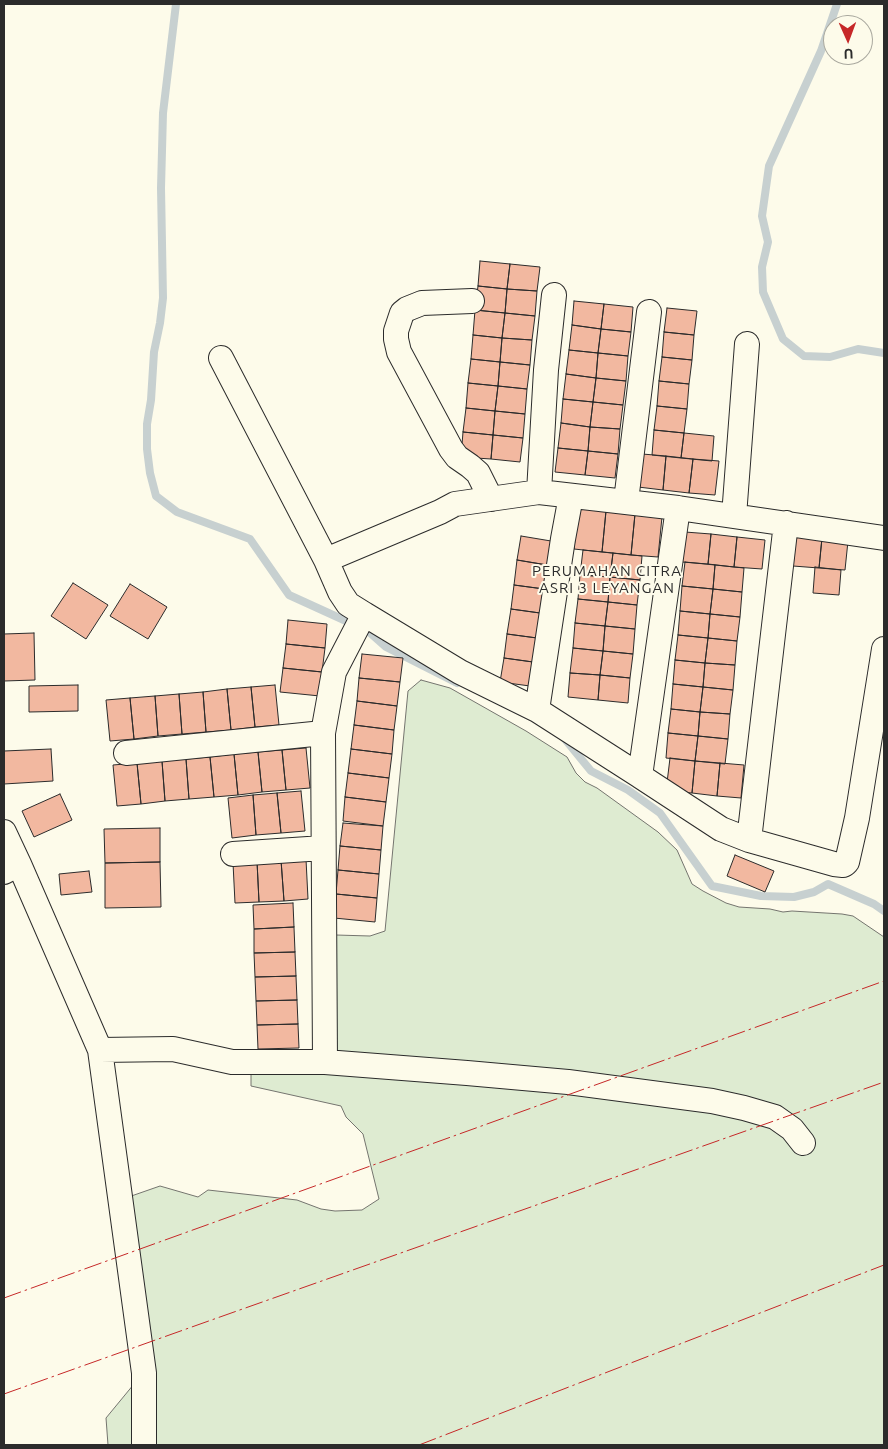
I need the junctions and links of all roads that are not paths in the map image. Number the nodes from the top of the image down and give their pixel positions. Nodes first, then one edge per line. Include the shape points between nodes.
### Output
1 (554, 295) dead end
2 (472, 301) dead end
3 (649, 312) dead end
4 (747, 344) dead end
5 (221, 358) dead end
6 (540, 492) junction
7 (571, 496) junction
8 (491, 499) junction
9 (626, 501) junction
10 (678, 508) junction
11 (734, 516) junction
12 (786, 523) junction
13 (884, 538) edge
14 (326, 560) junction
15 (359, 624) junction
16 (884, 649) edge
17 (537, 710) junction
18 (322, 733) junction
19 (126, 753) dead end
20 (640, 776) junction
21 (4, 832) edge
22 (749, 840) junction
23 (323, 848) junction
24 (233, 854) dead end
25 (11, 868) edge
26 (100, 1050) junction
27 (325, 1062) junction
28 (803, 1143) dead end
29 (144, 1445) edge

1 - 6 street via 546,370
2 - 8 street via 422,303 407,309 402,313 396,339 399,352 450,449 478,473
3 - 9 street
4 - 11 street
5 - 14 street
6 - 7 street
6 - 8 street
7 - 9 street
7 - 17 street
8 - 14 street via 455,504
9 - 10 street
10 - 11 street
10 - 20 street
11 - 12 street
12 - 13 street
12 - 22 street
14 - 15 street
15 - 17 street
15 - 18 street via 334,672
16 - 22 street via 847,862 843,866 834,864
17 - 20 street
18 - 19 street
18 - 23 street
20 - 22 street via 721,829
21 - 25 street
23 - 24 street
23 - 27 street
25 - 26 street
26 - 27 street via 173,1049 232,1062
26 - 29 street via 144,1373
27 - 28 street via 568,1082 712,1101 775,1117 792,1129

